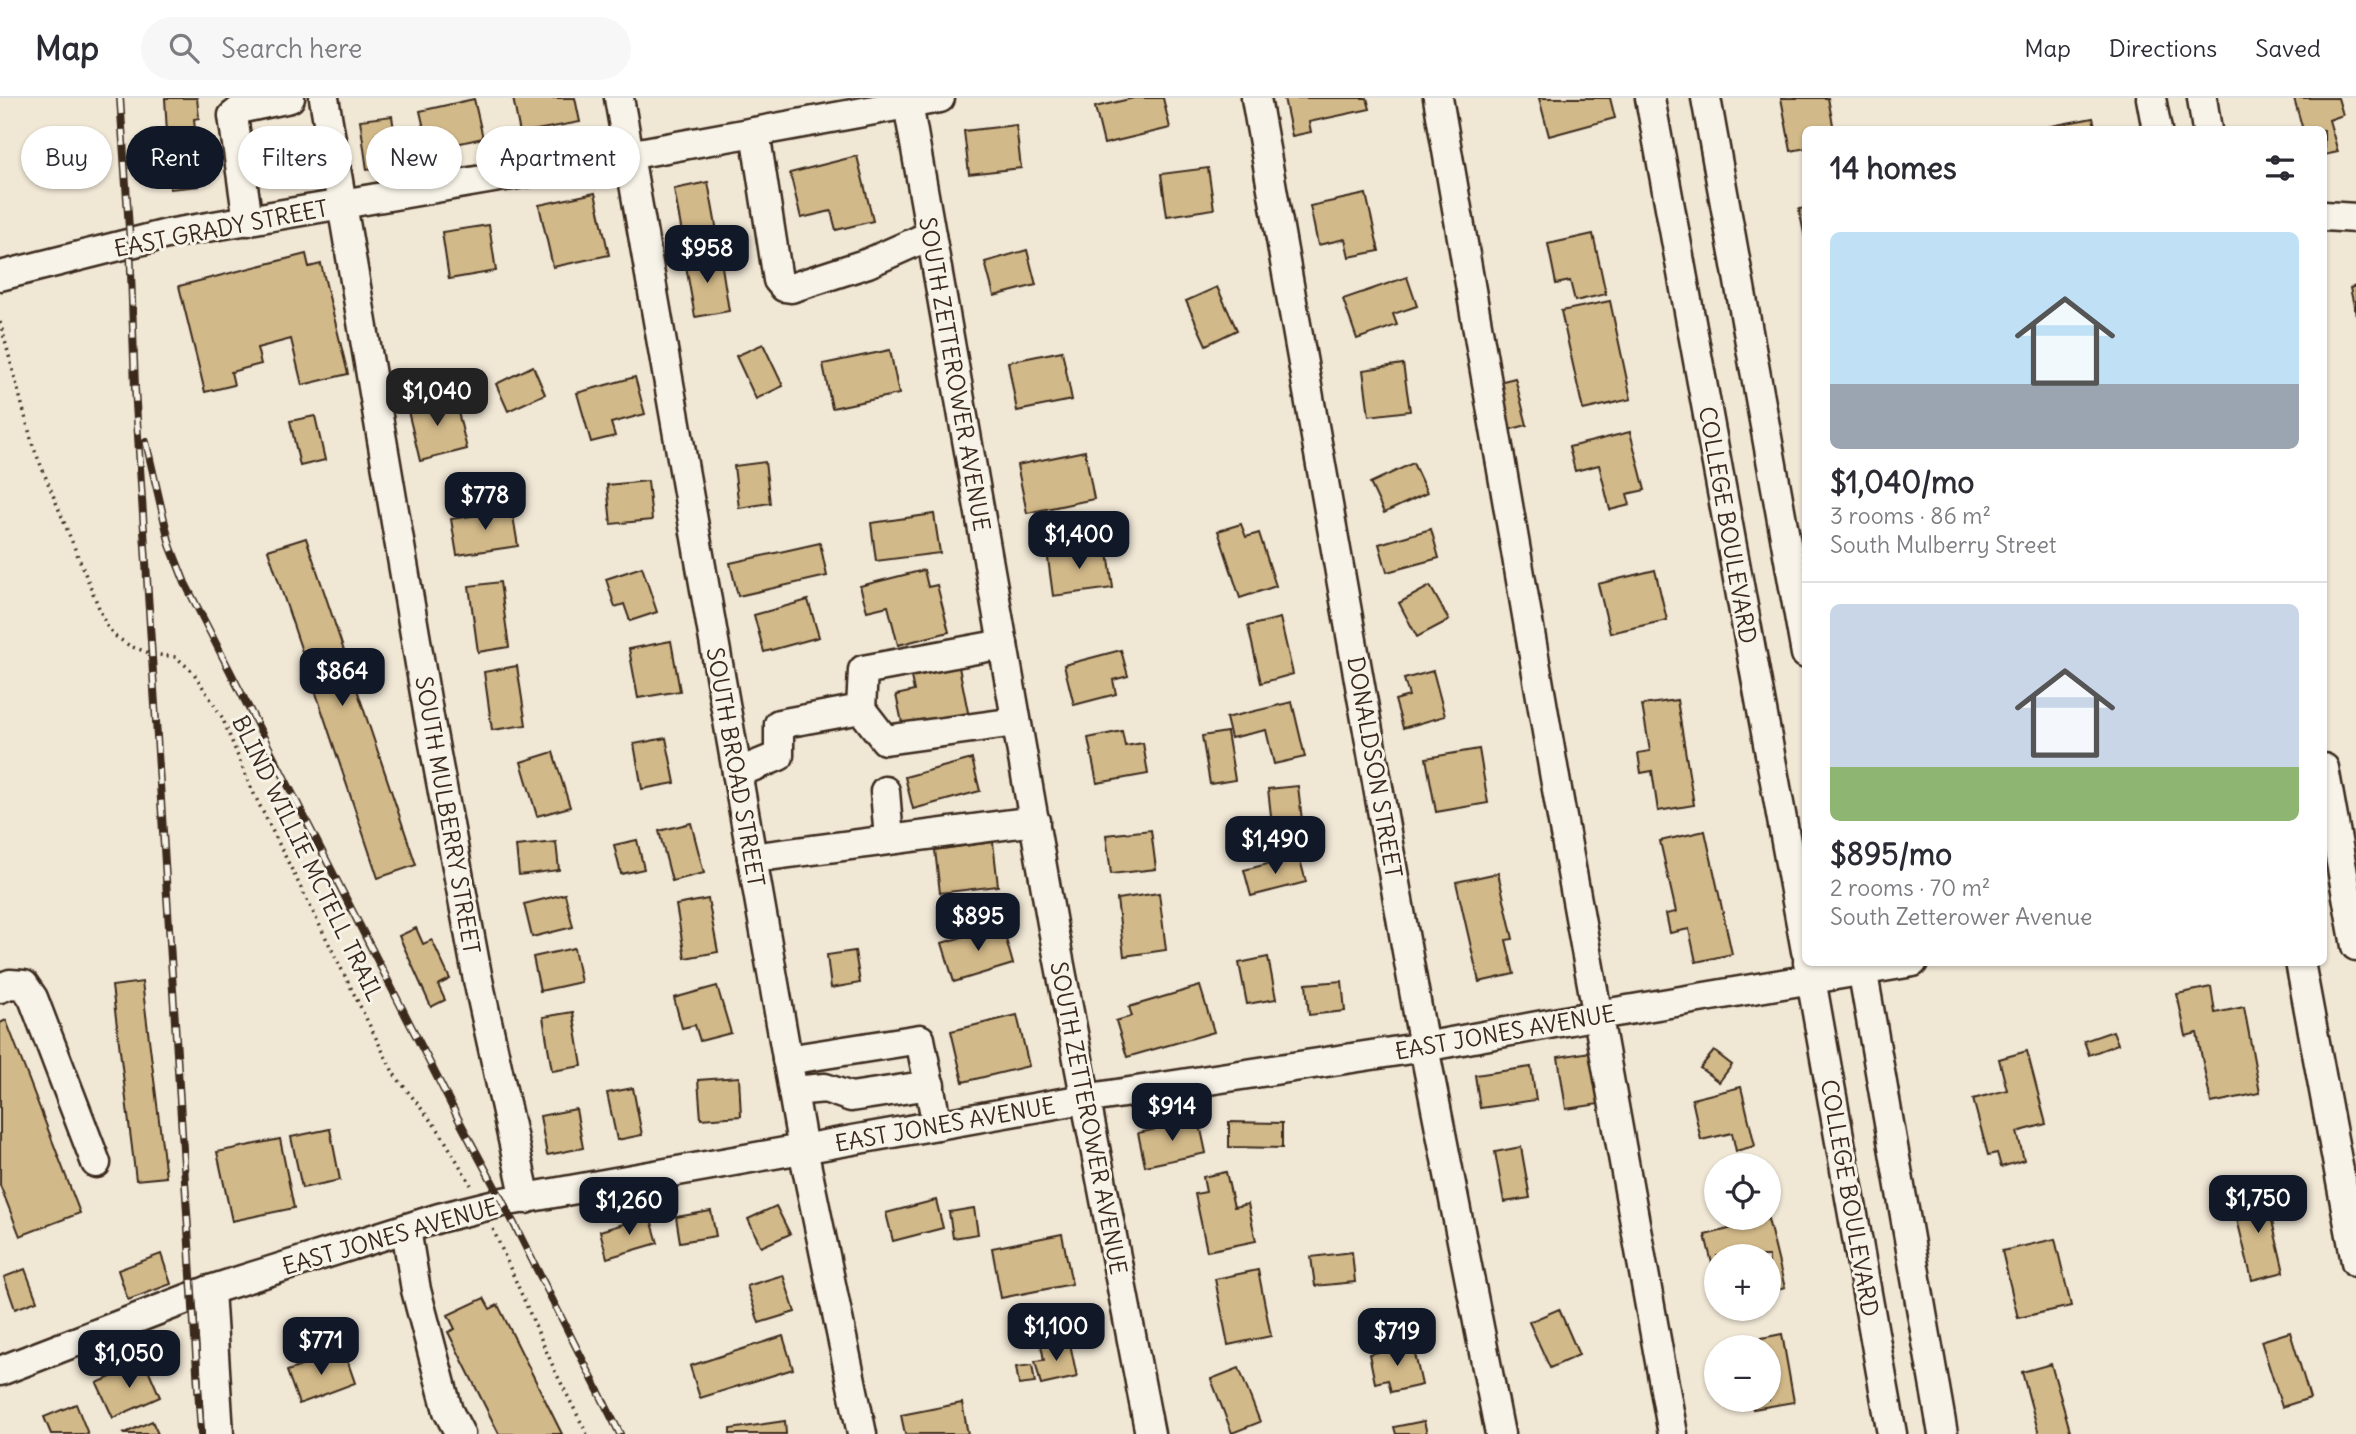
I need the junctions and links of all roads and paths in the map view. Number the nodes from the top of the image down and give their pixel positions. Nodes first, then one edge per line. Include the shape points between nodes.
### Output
1 (290, 98) edge
2 (324, 98) edge
3 (619, 98) edge
4 (940, 98) edge
5 (1256, 98) edge
6 (1438, 98) edge
7 (1650, 98) edge
8 (1706, 98) edge
9 (2151, 98) edge
10 (2202, 98) edge
11 (907, 101) edge
12 (623, 126) edge
13 (2156, 126) edge
14 (2206, 126) edge
15 (755, 132) junction
16 (640, 153) edge
17 (476, 182) edge
18 (634, 189) edge
19 (343, 205) junction
20 (2327, 216) edge
21 (2356, 218) edge
22 (247, 221) junction
23 (931, 235) junction
24 (0, 276) edge
25 (0, 322) edge
26 (1802, 632) edge
27 (1003, 644) junction
28 (861, 709) junction
29 (1016, 722) junction
30 (737, 773) junction
31 (2327, 788) edge
32 (886, 790) dead end
33 (1035, 821) junction
34 (889, 839) junction
35 (751, 858) junction
36 (2342, 891) edge
37 (1802, 929) edge
38 (2356, 946) edge
39 (2301, 966) edge
40 (1862, 967) edge
41 (1810, 971) edge
42 (0, 988) edge
43 (1598, 1015) junction
44 (1424, 1047) junction
45 (787, 1060) junction
46 (930, 1085) junction
47 (793, 1091) junction
48 (1084, 1099) junction
49 (937, 1125) junction
50 (803, 1149) junction
51 (96, 1163) dead end
52 (526, 1199) junction
53 (484, 1207) junction
54 (406, 1228) junction
55 (2356, 1262) edge
56 (211, 1290) junction
57 (0, 1371) edge
58 (219, 1434) edge
59 (460, 1434) edge
60 (587, 1434) edge
61 (862, 1434) edge
62 (1150, 1434) edge
63 (1500, 1434) edge
64 (1673, 1434) edge
65 (1892, 1434) edge
66 (1943, 1434) edge

1 - 22 street via 243,108 233,116
2 - 19 street, SOUTH MULBERRY STREET
3 - 12 street, SOUTH BROAD STREET
4 - 11 street, EAST GRADY STREET
5 - 44 street, DONALDSON STREET
6 - 43 street
7 - 37 street, COLLEGE BOULEVARD
8 - 26 street
9 - 13 street
10 - 14 street
11 - 15 street, EAST GRADY STREET
11 - 23 street, SOUTH ZETTEROWER AVENUE
15 - 16 street, EAST GRADY STREET
15 - 23 street via 778,279 784,287 868,263
17 - 19 street, EAST GRADY STREET
18 - 30 street, SOUTH BROAD STREET
19 - 22 street, EAST GRADY STREET
19 - 52 street, SOUTH MULBERRY STREET via 429,717 478,980
20 - 21 street
22 - 24 street, EAST GRADY STREET via 167,234
23 - 27 street, SOUTH ZETTEROWER AVENUE
25 - 53 path, BLIND WILLIE MCTELL TRAIL via 33,446 106,625 130,646 176,657 193,672 222,717 250,786 394,1074 440,1132
27 - 28 street via 863,670
27 - 29 street, SOUTH ZETTEROWER AVENUE
28 - 29 street via 885,740
28 - 30 street via 779,724 779,756
29 - 33 street, SOUTH ZETTEROWER AVENUE
30 - 35 street, SOUTH BROAD STREET
31 - 36 street
32 - 34 street
33 - 34 street
33 - 48 street, SOUTH ZETTEROWER AVENUE
34 - 35 street
35 - 45 street, SOUTH BROAD STREET
36 - 38 street
39 - 55 street
40 - 41 street, EAST JONES AVENUE
40 - 66 street
41 - 43 street, EAST JONES AVENUE
41 - 65 street, COLLEGE BOULEVARD
42 - 51 street via 24,985 33,998
43 - 44 street, EAST JONES AVENUE
43 - 64 street
44 - 48 street, EAST JONES AVENUE
44 - 63 street, DONALDSON STREET
45 - 46 street via 920,1039
45 - 47 street, SOUTH BROAD STREET
46 - 47 street via 851,1097 825,1088
46 - 49 street
47 - 50 street, SOUTH BROAD STREET
48 - 49 street, EAST JONES AVENUE
48 - 62 street, SOUTH ZETTEROWER AVENUE
49 - 50 street, EAST JONES AVENUE
50 - 52 street, EAST JONES AVENUE
50 - 61 street, SOUTH BROAD STREET
52 - 53 street, EAST JONES AVENUE
53 - 54 street, EAST JONES AVENUE
53 - 60 path, BLIND WILLIE MCTELL TRAIL
54 - 56 street, EAST JONES AVENUE
54 - 59 street via 419,1303 448,1411
56 - 57 street, EAST JONES AVENUE
56 - 58 street

